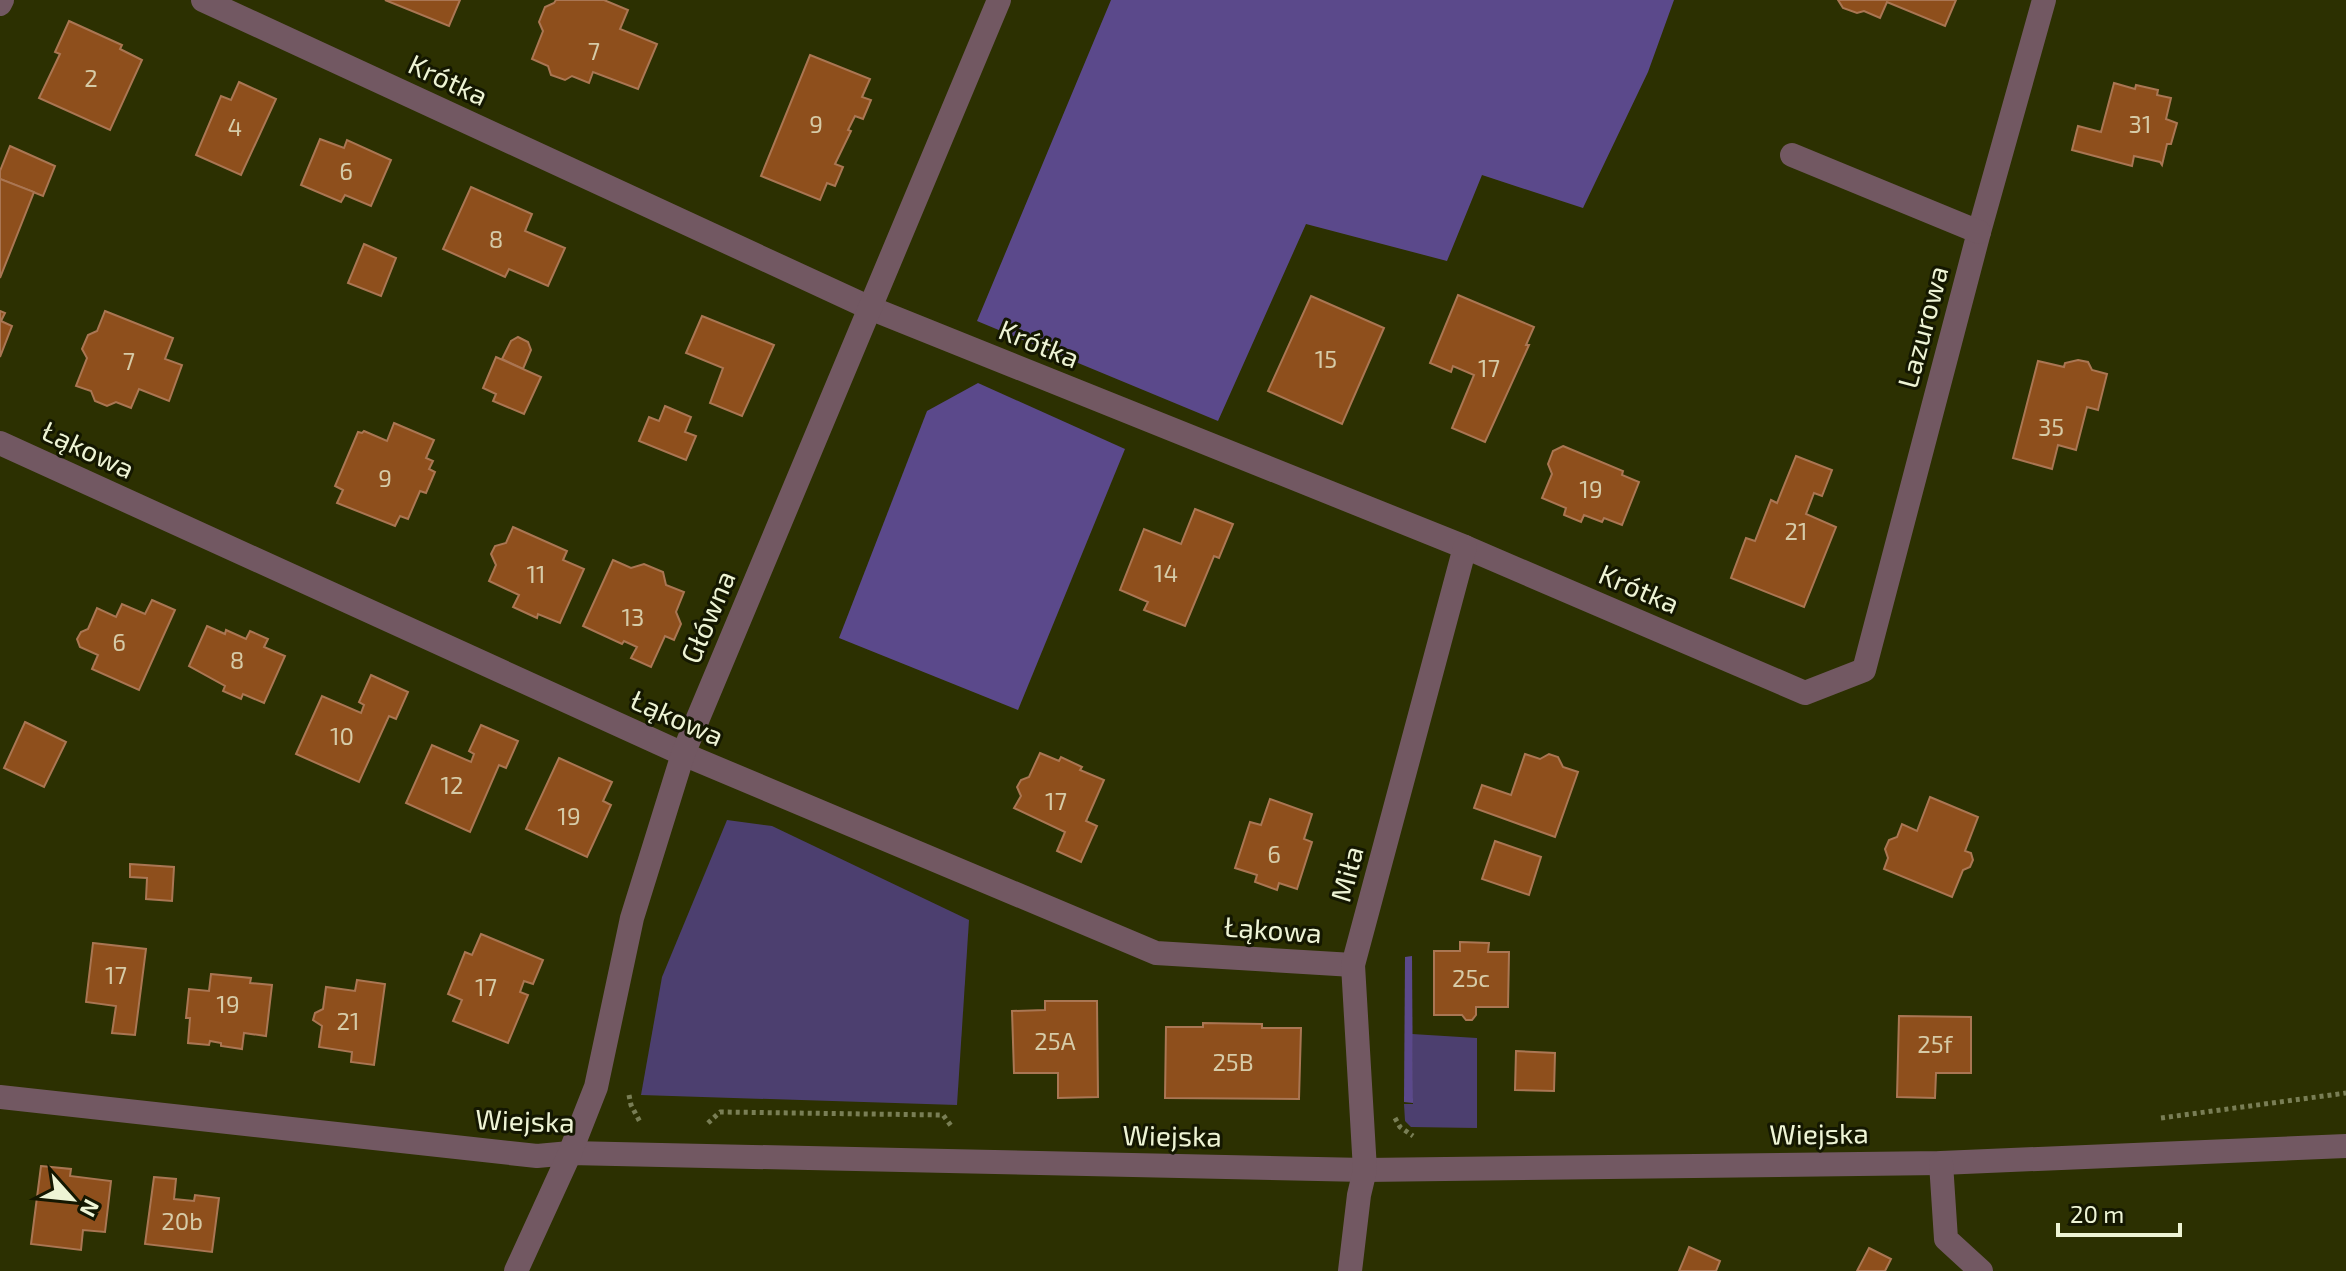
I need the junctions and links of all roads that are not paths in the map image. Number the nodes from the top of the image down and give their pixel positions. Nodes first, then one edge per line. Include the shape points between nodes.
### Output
1 (203, 0) edge
2 (999, 0) edge
3 (2044, 0) edge
4 (1792, 155) dead end
5 (1979, 232) junction
6 (870, 308) junction
7 (0, 443) edge
8 (1465, 547) junction
9 (1864, 670) joint
10 (683, 754) junction
11 (1353, 965) junction
12 (0, 1097) edge
13 (2346, 1146) edge
14 (570, 1153) junction
15 (1941, 1163) junction
16 (1365, 1170) junction
17 (516, 1271) edge
18 (1350, 1271) edge
19 (1981, 1271) edge

1 - 6 street, Krótka
2 - 6 street, Główna
3 - 5 street, Lazurowa
4 - 5 street
5 - 9 street, Lazurowa
6 - 8 street, Krótka
6 - 10 street, Główna
7 - 10 street, Łąkowa
8 - 9 street, Krótka via 1805,693
8 - 11 street, Miła
10 - 11 street, Łąkowa via 1156,953
10 - 14 street, Główna via 632,918 596,1087
11 - 16 street, Miła
12 - 14 street, Wiejska via 468,1150
13 - 15 street, Wiejska
14 - 16 street, Wiejska
14 - 17 street, Główna
15 - 16 street, Wiejska
15 - 19 street via 1946,1239
16 - 18 street, Miła

